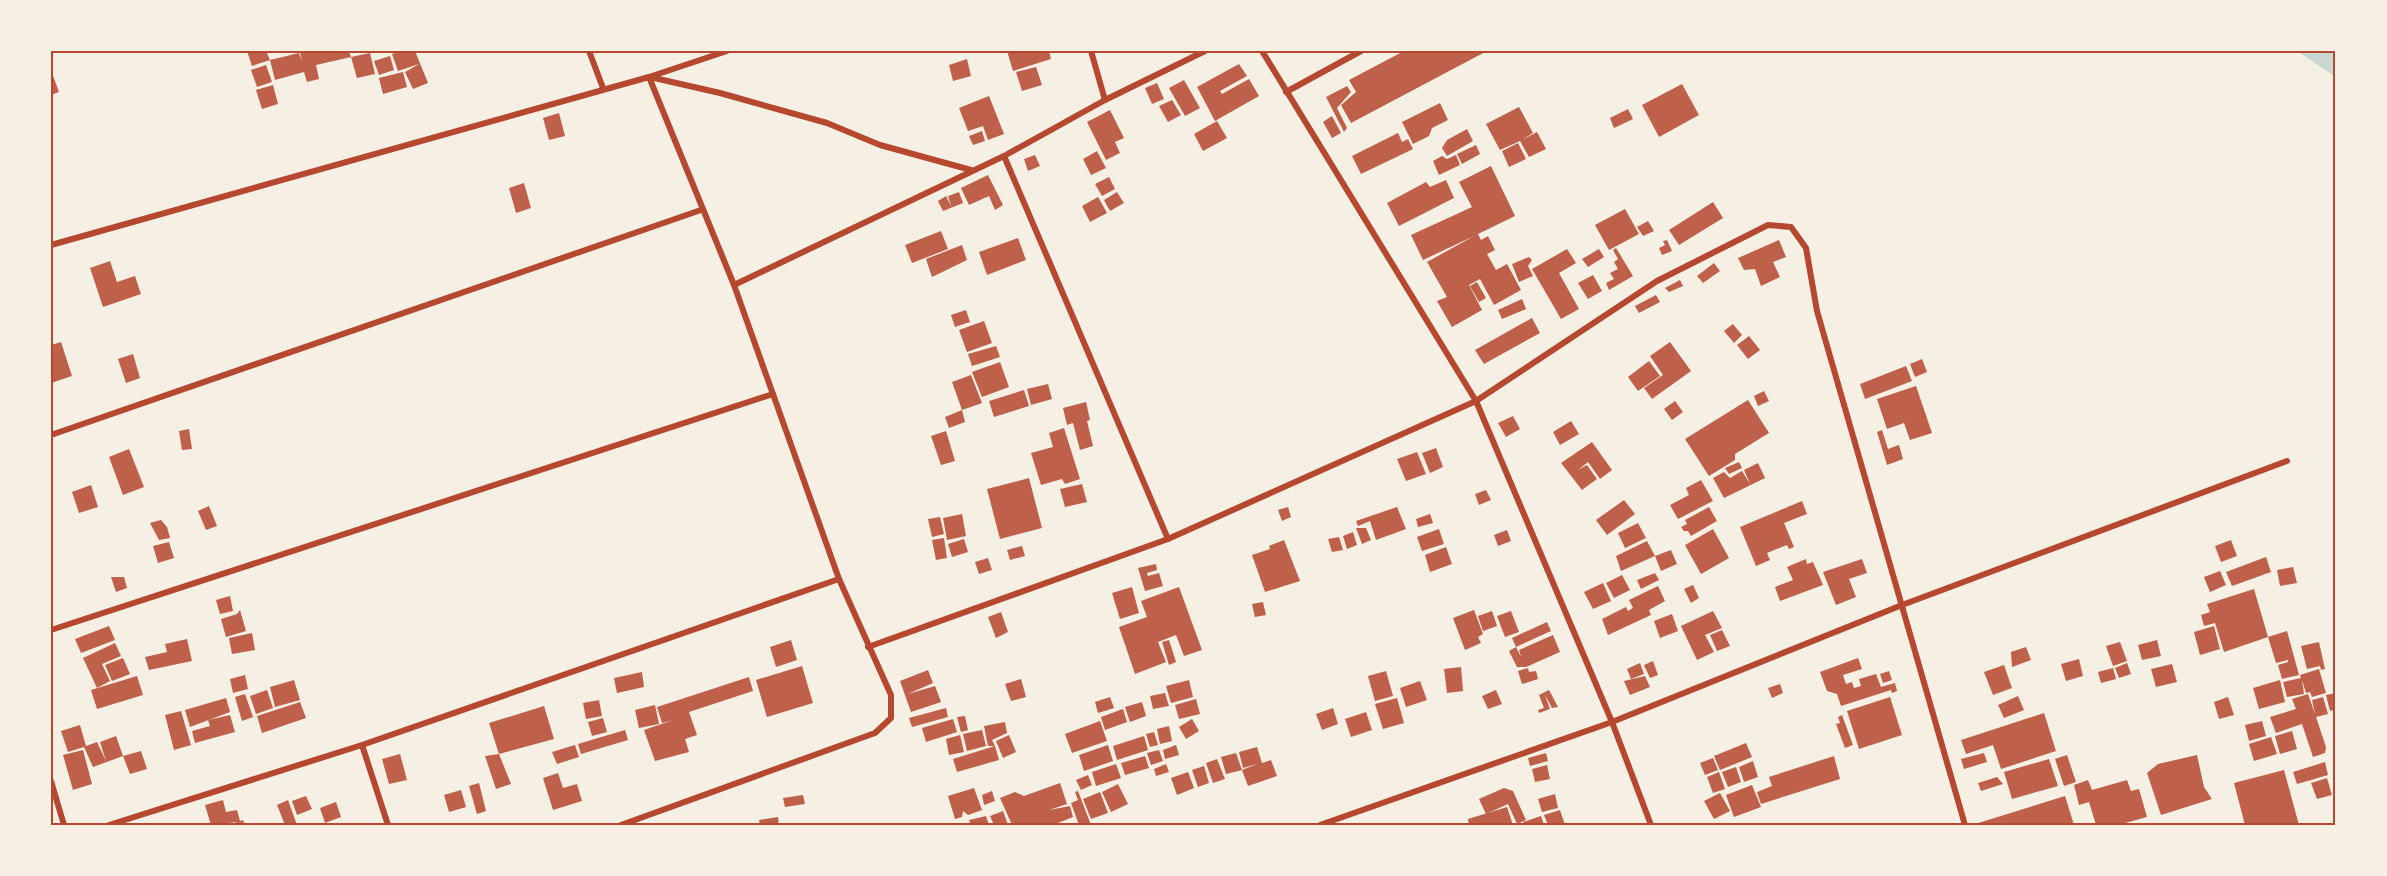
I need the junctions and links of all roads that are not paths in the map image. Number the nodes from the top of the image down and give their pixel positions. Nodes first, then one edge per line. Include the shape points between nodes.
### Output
1 (589, 51) edge
2 (727, 51) edge
3 (1091, 51) edge
4 (1205, 51) edge
5 (1262, 51) edge
6 (1361, 51) edge
7 (649, 77) junction
8 (603, 88) junction
9 (1286, 92) junction
10 (1105, 100) junction
11 (1004, 156) junction
12 (971, 170) junction
13 (701, 210) junction
14 (51, 245) edge
15 (734, 285) junction
16 (773, 394) junction
17 (1476, 401) junction
18 (51, 435) edge
19 (2287, 461) dead end
20 (1168, 539) junction
21 (839, 579) junction
22 (1902, 605) junction
23 (51, 630) edge
24 (868, 647) junction
25 (1612, 722) junction
26 (362, 745) junction
27 (51, 781) edge
28 (64, 825) edge
29 (109, 825) edge
30 (388, 825) edge
31 (621, 825) edge
32 (1320, 825) edge
33 (1651, 825) edge
34 (1965, 825) edge

1 - 8 street
2 - 7 street
3 - 10 street
4 - 10 street
5 - 9 street
6 - 9 street
7 - 8 street
7 - 12 street via 827,123 880,144
7 - 13 street
8 - 14 street
9 - 17 street
10 - 11 street
11 - 12 street
11 - 20 street
12 - 15 street
13 - 15 street
13 - 18 street
15 - 16 street
16 - 21 street
16 - 23 street
17 - 20 street
17 - 22 street via 1657,281 1767,225 1791,228 1806,248 1817,311
17 - 25 street
19 - 22 street
20 - 24 street
21 - 24 street
21 - 26 street
22 - 25 street
22 - 34 street
24 - 31 street via 891,695 891,718 875,733
25 - 32 street
25 - 33 street
26 - 29 street
26 - 30 street
27 - 28 street

